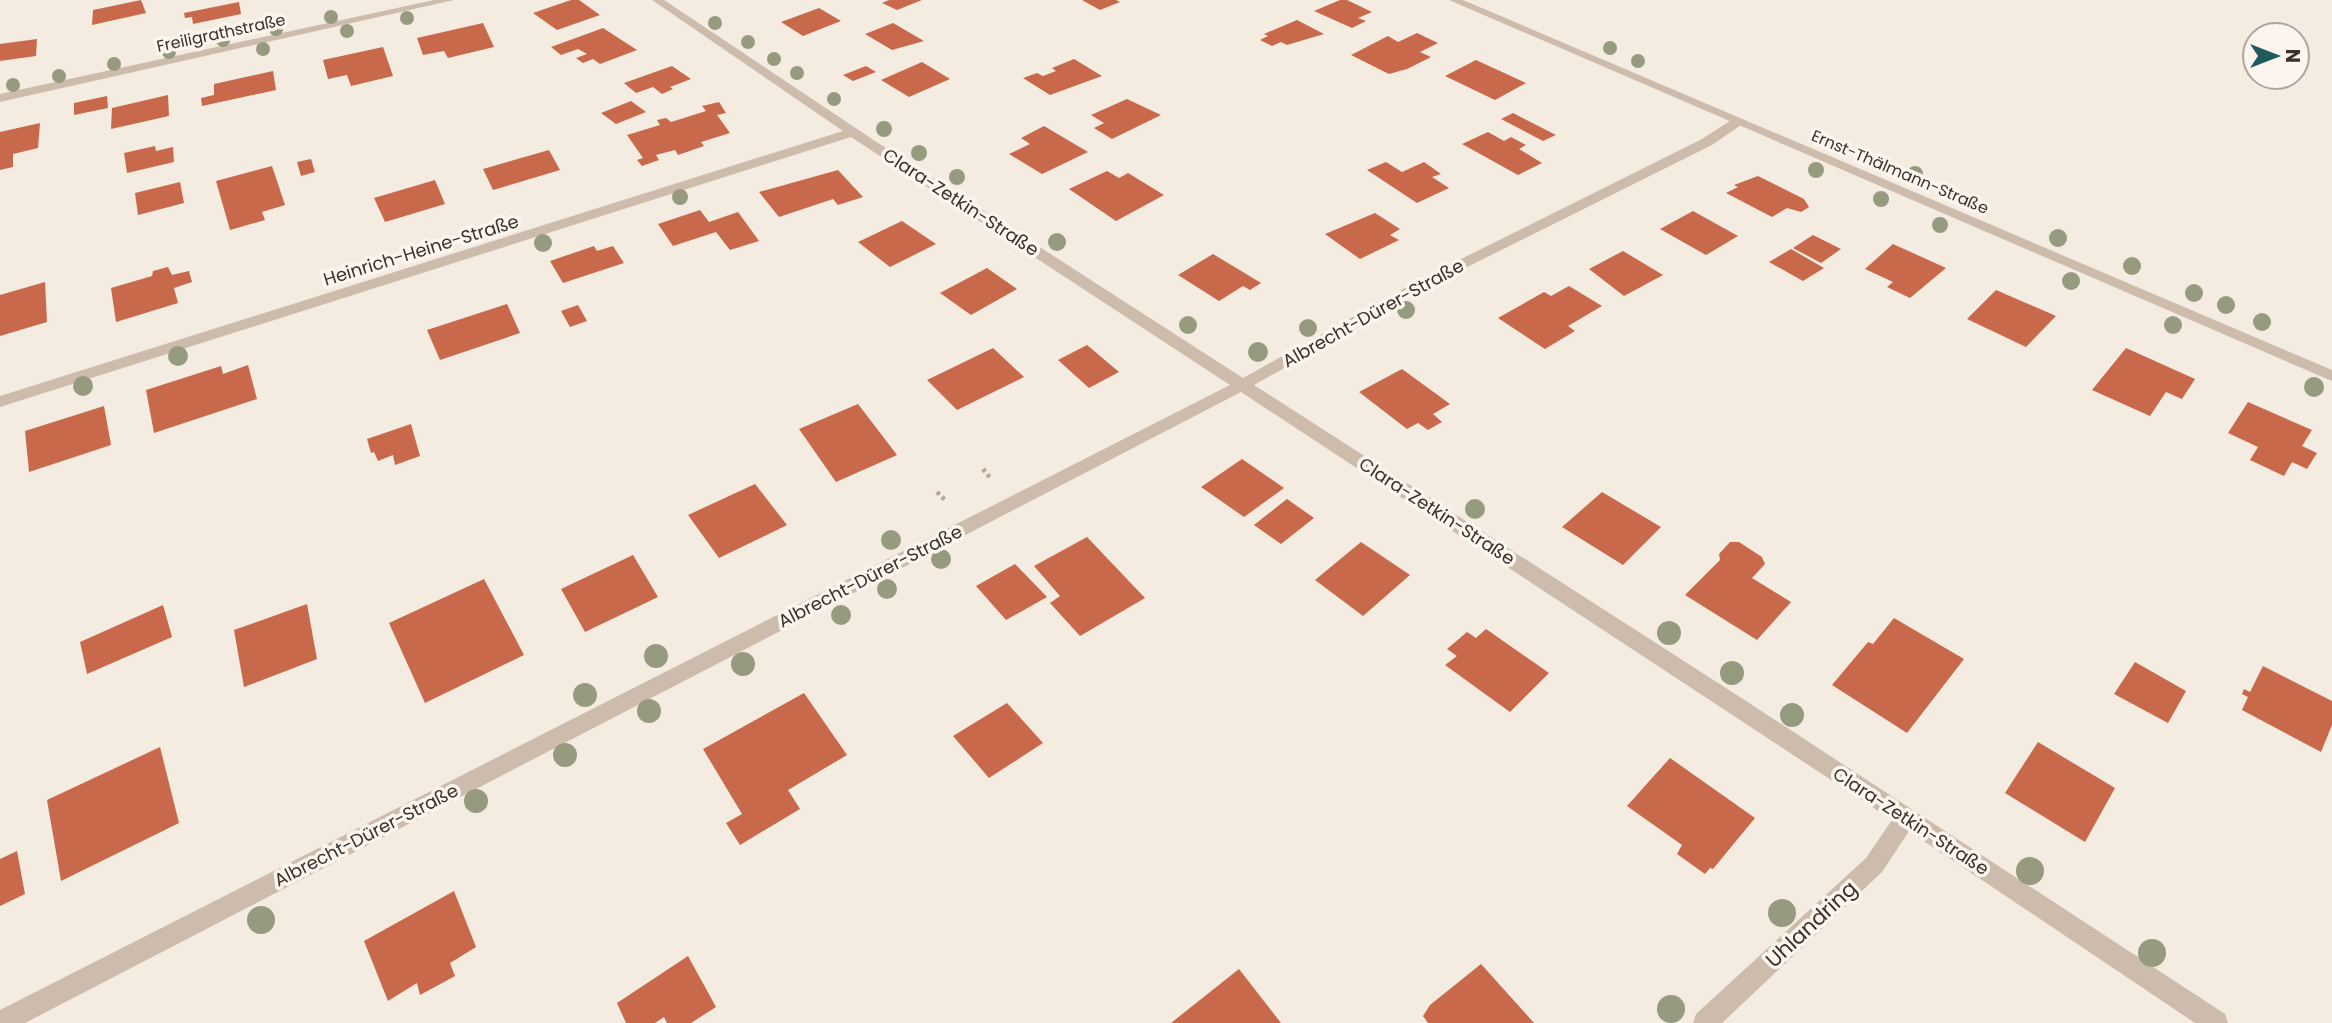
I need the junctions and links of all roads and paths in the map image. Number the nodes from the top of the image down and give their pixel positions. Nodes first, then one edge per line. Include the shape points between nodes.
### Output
1 (449, 0) edge
2 (657, 0) edge
3 (1454, 0) edge
4 (0, 97) edge
5 (1737, 122) junction
6 (852, 132) junction
7 (2332, 376) edge
8 (1242, 384) junction
9 (0, 402) edge
10 (1906, 817) junction
11 (0, 1023) edge
12 (1705, 1023) edge
13 (2216, 1023) edge

1 - 4 street, Freiligrathstraße
2 - 6 street, Clara-Zetkin-Straße
3 - 5 street, Ernst-Thälmann-Straße
5 - 7 street, Ernst-Thälmann-Straße
5 - 8 street, Albrecht-Dürer-Straße via 1707,142 1428,281
6 - 8 street, Clara-Zetkin-Straße
6 - 9 street, Heinrich-Heine-Straße
8 - 10 street, Clara-Zetkin-Straße
8 - 11 street, Albrecht-Dürer-Straße
10 - 12 street, Uhlandring via 1874,865
10 - 13 street, Clara-Zetkin-Straße

